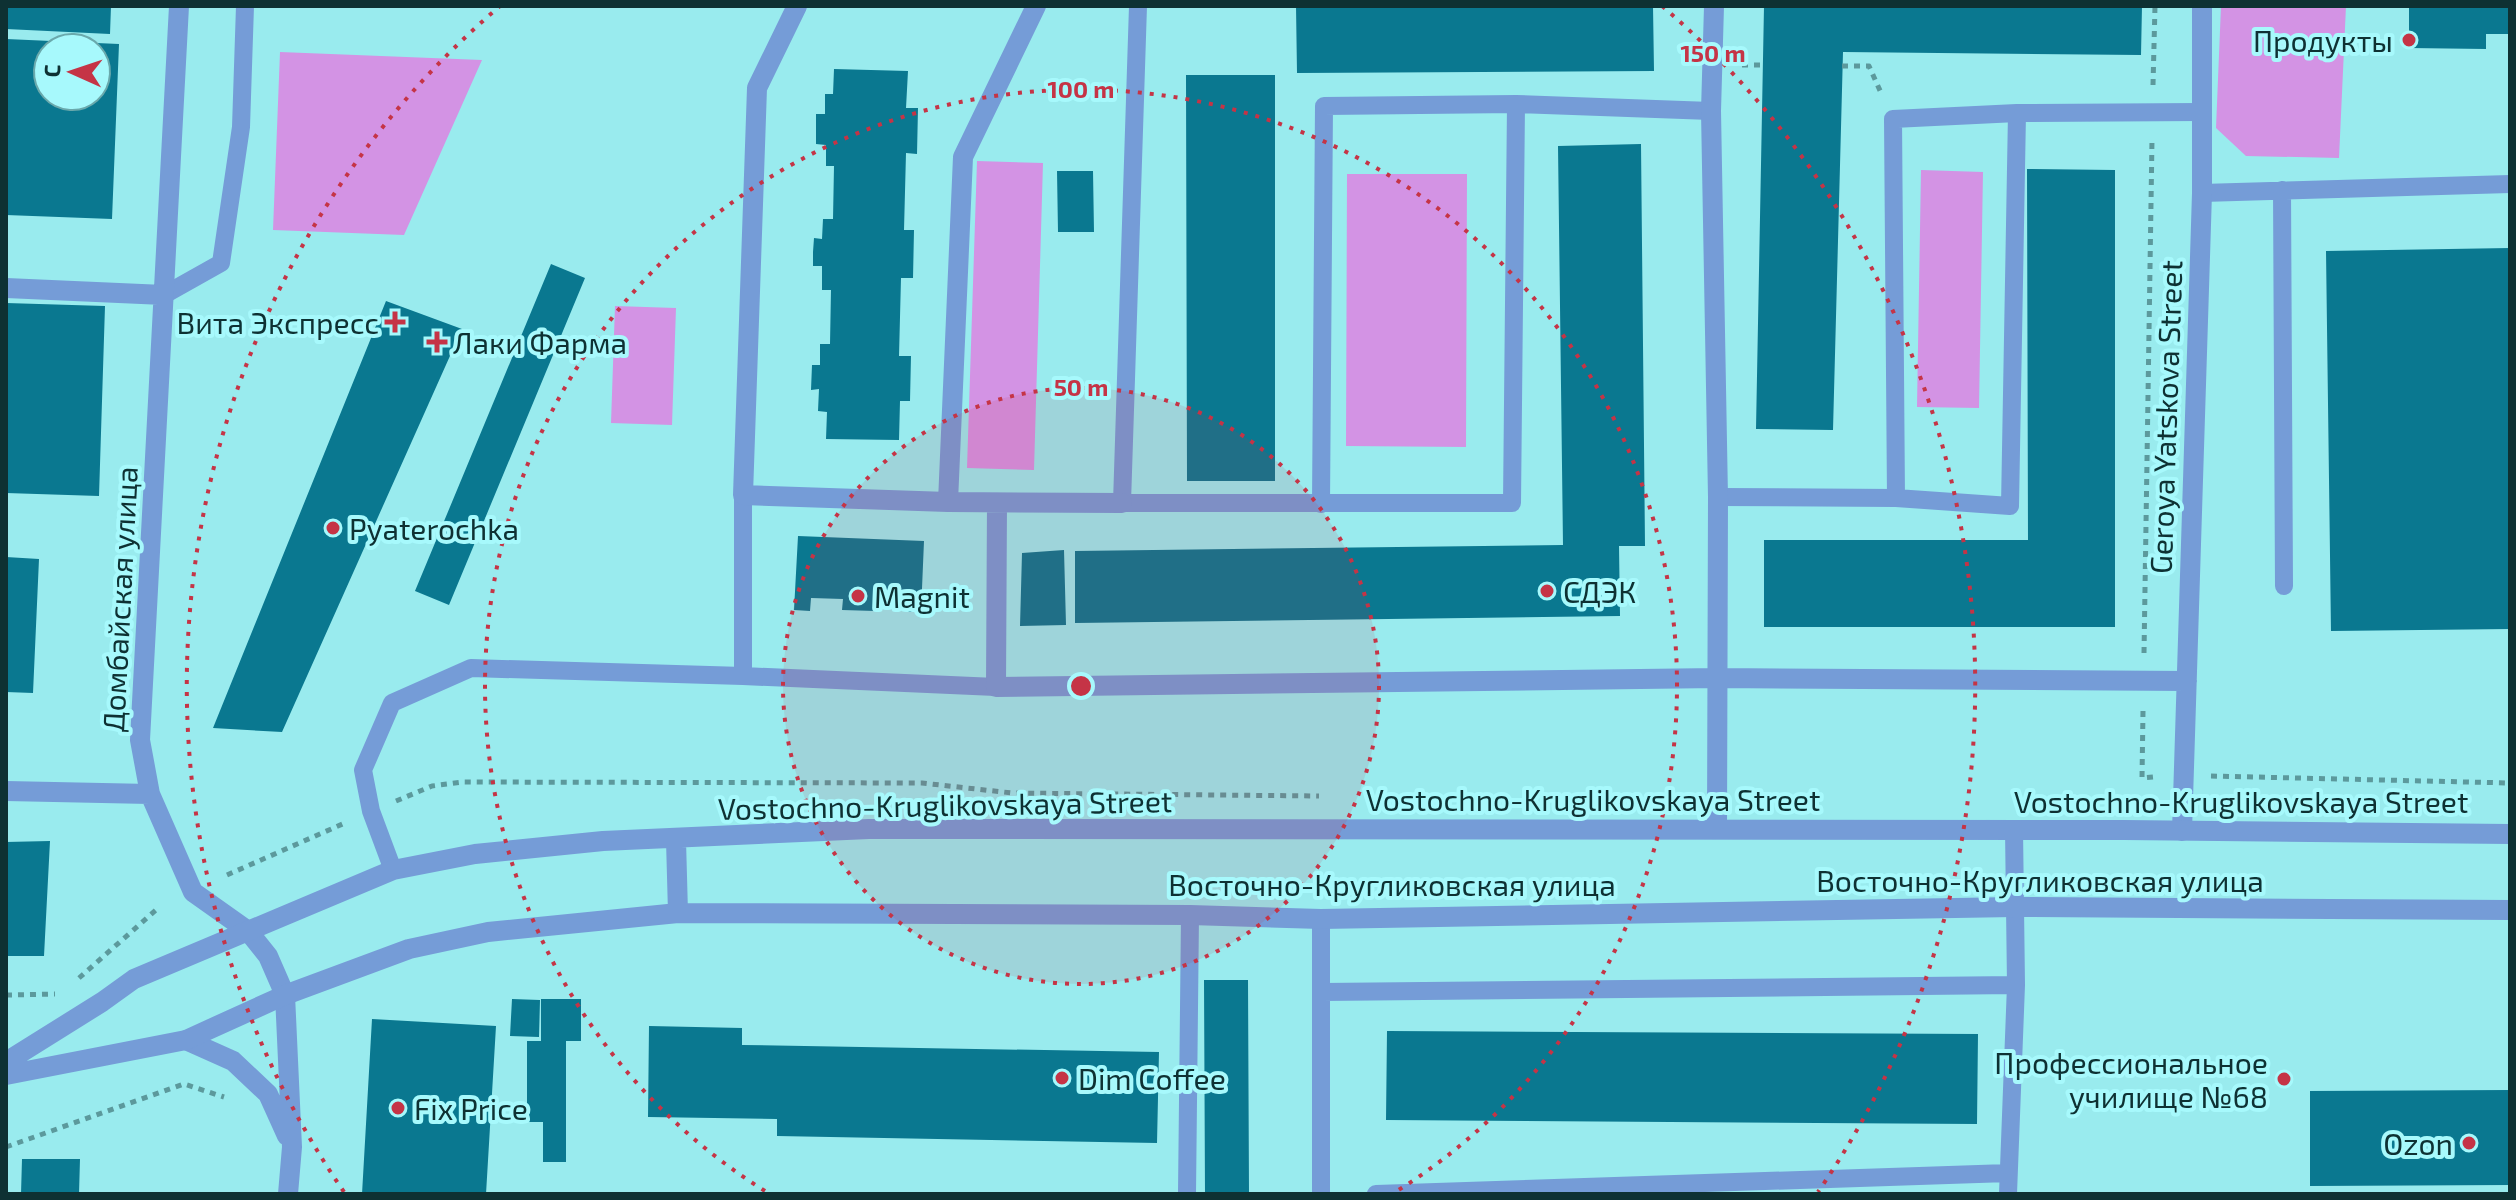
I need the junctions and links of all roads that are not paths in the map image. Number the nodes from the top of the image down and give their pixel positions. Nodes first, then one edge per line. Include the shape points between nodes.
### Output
1 (179, 6) edge
2 (245, 6) edge
3 (797, 6) edge
4 (1036, 6) edge
5 (1138, 6) edge
6 (1714, 6) edge
7 (2202, 6) edge
8 (1516, 104) junction
9 (1711, 111) junction
10 (2201, 112) junction
11 (2017, 113) junction
12 (2510, 184) edge
13 (2282, 190) junction
14 (2202, 193) junction
15 (6, 288) edge
16 (164, 295) junction
17 (743, 495) junction
18 (1718, 497) junction
19 (1896, 498) junction
20 (948, 502) junction
21 (997, 503) junction
22 (1122, 503) junction
23 (1321, 504) junction
24 (2284, 586) dead end
25 (743, 676) junction
26 (1717, 678) junction
27 (2187, 681) junction
28 (996, 687) junction
29 (6, 791) edge
30 (150, 794) junction
31 (1717, 829) junction
32 (2014, 829) junction
33 (2182, 831) junction
34 (2510, 834) edge
35 (676, 840) junction
36 (393, 870) junction
37 (2014, 907) junction
38 (2510, 910) edge
39 (678, 913) junction
40 (1190, 915) junction
41 (1321, 919) junction
42 (248, 931) junction
43 (2016, 985) junction
44 (1322, 992) junction
45 (285, 995) junction
46 (186, 1040) junction
47 (6, 1062) edge
48 (6, 1075) edge
49 (292, 1147) junction
50 (2008, 1173) junction
51 (288, 1194) edge
52 (1187, 1194) edge
53 (1321, 1194) edge
54 (1376, 1194) edge
55 (2008, 1194) edge

1 - 16 street, Домбайская улица
2 - 16 lane via 241,127 221,263
3 - 17 street via 757,88
4 - 20 street via 963,157
5 - 22 lane
6 - 9 street
7 - 10 street, Geroya Yatskova Street
8 - 9 lane
8 - 23 lane via 1324,106
8 - 23 lane via 1512,503
9 - 18 street
10 - 11 lane
10 - 14 street, Geroya Yatskova Street
11 - 19 lane via 1893,119
11 - 19 lane via 2010,506
12 - 13 lane
13 - 14 lane
13 - 24 lane
14 - 27 street, Geroya Yatskova Street
15 - 16 street
16 - 30 street, Домбайская улица via 140,740
17 - 20 street
17 - 25 lane
18 - 19 lane
18 - 26 street
20 - 21 street
21 - 22 street
21 - 28 street
22 - 23 lane
25 - 28 lane
25 - 36 lane via 471,668 392,703 363,770 371,811
26 - 27 street
26 - 28 street
26 - 31 street
27 - 33 street, Geroya Yatskova Street
29 - 30 street
30 - 42 street, Домбайская улица via 193,892
31 - 32 street, Vostochno-Kruglikovskaya Street
31 - 35 street, Vostochno-Kruglikovskaya Street via 869,829
32 - 33 street, Vostochno-Kruglikovskaya Street
32 - 37 lane
33 - 34 street, Vostochno-Kruglikovskaya Street
35 - 36 street via 603,841 475,854
35 - 39 street
36 - 42 street
37 - 38 street, Восточно-Кругликовская улица
37 - 41 street, Восточно-Кругликовская улица
37 - 43 lane
39 - 40 street, Восточно-Кругликовская улица
39 - 45 street, Восточно-Кругликовская улица via 488,932 409,949
40 - 41 street, Восточно-Кругликовская улица
40 - 52 lane
41 - 44 lane
42 - 45 street, Домбайская улица via 268,956
42 - 47 street via 134,979
43 - 44 lane
43 - 50 lane
44 - 53 lane
45 - 46 street, Восточно-Кругликовская улица
45 - 49 street, Домбайская улица
46 - 48 street, Восточно-Кругликовская улица
46 - 49 street via 233,1061 268,1094
49 - 51 street, Домбайская улица
50 - 54 lane
50 - 55 lane

